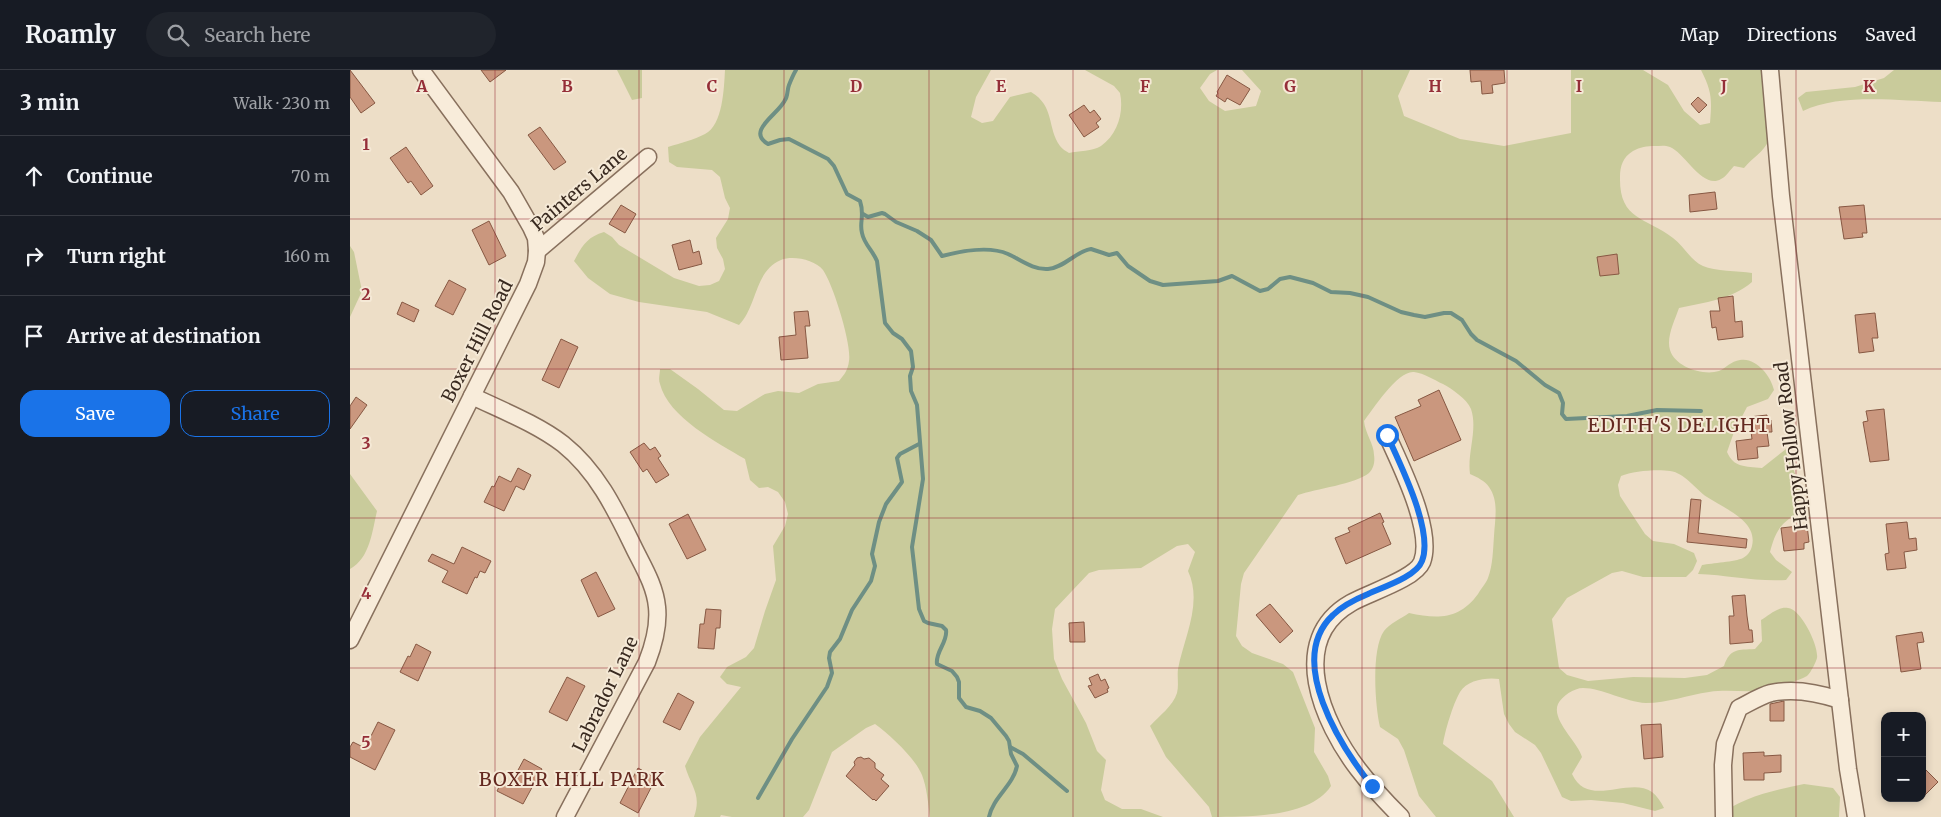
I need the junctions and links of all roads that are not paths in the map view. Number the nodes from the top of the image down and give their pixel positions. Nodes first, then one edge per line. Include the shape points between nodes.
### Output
1 (421, 70) edge
2 (1770, 70) edge
3 (648, 157) dead end
4 (537, 251) junction
5 (472, 396) junction
6 (1387, 435) dead end
7 (350, 640) edge
8 (1840, 700) junction
9 (565, 817) edge
10 (1401, 817) edge
11 (1724, 817) edge
12 (1856, 817) edge

1 - 4 street, Boxer Hill Road via 511,192 536,238
2 - 8 street, Happy Hollow Road via 1781,196
3 - 4 street, Painters Lane
4 - 5 street, Boxer Hill Road via 528,284
5 - 7 street, Boxer Hill Road
5 - 9 street, Labrador Lane via 562,443 579,459 609,497 651,582 657,605 654,645 647,662
6 - 10 street via 1421,521 1422,563 1409,575 1332,615 1317,641 1314,658 1319,694 1340,742
8 - 11 street via 1804,692 1770,693 1739,708 1725,744
8 - 12 street, Happy Hollow Road

